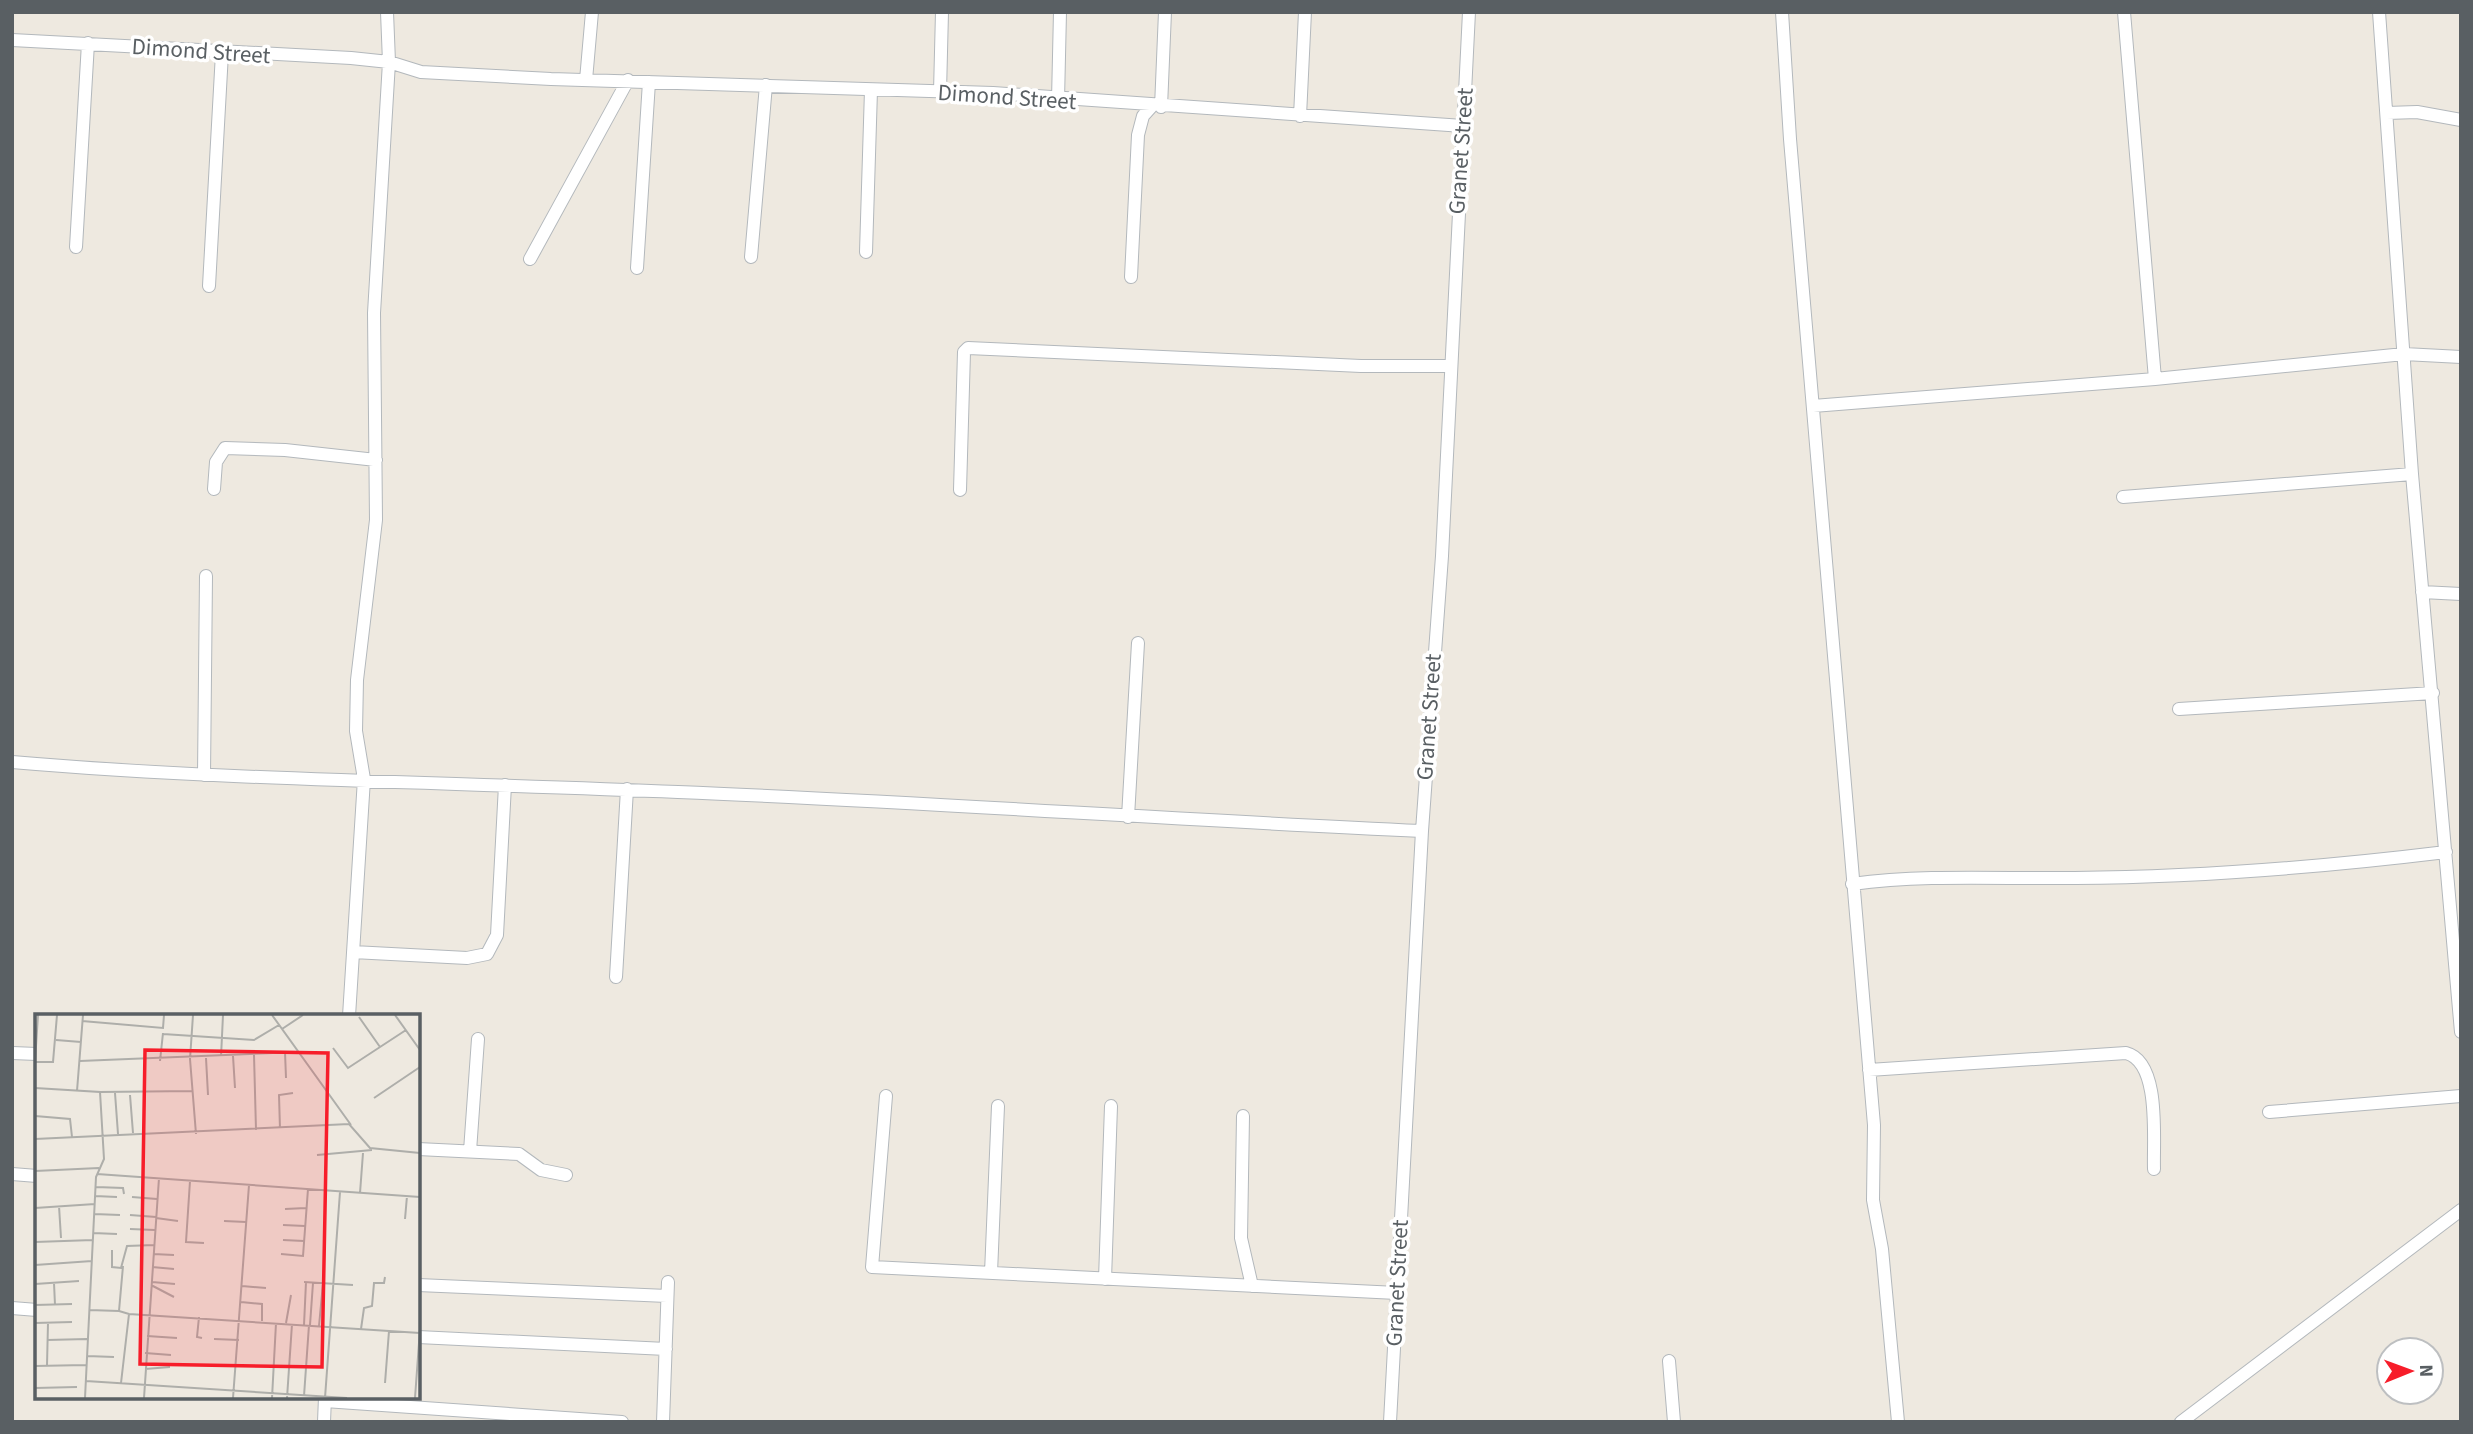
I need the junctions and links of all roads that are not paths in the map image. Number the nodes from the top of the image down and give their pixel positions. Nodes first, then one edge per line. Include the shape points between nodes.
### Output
1 (387, 12) edge
2 (592, 12) edge
3 (942, 12) edge
4 (1060, 12) edge
5 (1166, 12) edge
6 (1305, 12) edge
7 (1469, 12) edge
8 (1782, 12) edge
9 (2124, 12) edge
10 (2379, 12) edge
11 (12, 40) edge
12 (88, 43) junction
13 (222, 53) junction
14 (389, 62) junction
15 (586, 80) junction
16 (628, 80) junction
17 (649, 82) junction
18 (766, 85) junction
19 (872, 90) junction
20 (940, 92) junction
21 (1058, 100) junction
22 (1156, 106) junction
23 (2387, 113) junction
24 (1300, 116) junction
25 (2461, 120) edge
26 (1463, 126) junction
27 (76, 247) dead end
28 (866, 252) dead end
29 (751, 257) dead end
30 (530, 260) dead end
31 (637, 268) dead end
32 (1130, 277) dead end
33 (209, 286) dead end
34 (2404, 354) junction
35 (2461, 357) edge
36 (1450, 366) junction
37 (2155, 379) junction
38 (1813, 406) junction
39 (376, 460) junction
40 (2412, 474) junction
41 (214, 489) dead end
42 (960, 490) dead end
43 (2123, 497) dead end
44 (206, 576) dead end
45 (2422, 592) junction
46 (2461, 594) edge
47 (1138, 643) dead end
48 (2433, 693) junction
49 (2179, 709) dead end
50 (12, 762) edge
51 (204, 775) junction
52 (364, 779) junction
53 (505, 785) junction
54 (627, 789) junction
55 (1128, 817) junction
56 (1422, 831) junction
57 (2446, 852) junction
58 (1852, 884) junction
59 (353, 952) junction
60 (617, 977) dead end
61 (349, 1014) edge
62 (2461, 1032) edge
63 (478, 1039) dead end
64 (12, 1053) edge
65 (35, 1054) edge
66 (1869, 1070) junction
67 (886, 1096) dead end
68 (2461, 1096) edge
69 (998, 1106) dead end
70 (1111, 1106) dead end
71 (2269, 1112) dead end
72 (1243, 1116) dead end
73 (420, 1149) edge
74 (470, 1151) junction
75 (2154, 1169) dead end
76 (12, 1174) edge
77 (566, 1175) dead end
78 (35, 1176) edge
79 (2461, 1210) edge
80 (991, 1273) junction
81 (1105, 1279) junction
82 (668, 1282) dead end
83 (420, 1285) edge
84 (1252, 1286) junction
85 (1397, 1293) junction
86 (667, 1296) junction
87 (12, 1308) edge
88 (35, 1310) edge
89 (420, 1337) edge
90 (666, 1349) junction
91 (1669, 1361) dead end
92 (325, 1399) edge
93 (324, 1422) edge
94 (622, 1422) edge
95 (663, 1422) edge
96 (1390, 1422) edge
97 (1674, 1422) edge
98 (1898, 1422) edge
99 (2181, 1422) edge

1 - 14 street
2 - 15 street
3 - 20 street
4 - 21 street
5 - 22 street
6 - 24 street
7 - 26 street, Granet Street
8 - 38 street
9 - 37 street
10 - 23 street
11 - 12 street, Dimond Street
12 - 13 street, Dimond Street
12 - 27 street
13 - 14 street, Dimond Street
13 - 33 street
14 - 15 street, Dimond Street via 421,72
14 - 39 street via 375,305
15 - 16 street, Dimond Street
16 - 17 street, Dimond Street
16 - 30 street
17 - 18 street, Dimond Street
17 - 31 street
18 - 19 street, Dimond Street
18 - 29 street
19 - 20 street, Dimond Street
19 - 28 street
20 - 21 street, Dimond Street
21 - 22 street, Dimond Street
22 - 24 street, Dimond Street
22 - 32 street via 1143,116 1138,135
23 - 25 street via 2417,112
23 - 34 street
24 - 26 street, Dimond Street
26 - 36 street, Granet Street
34 - 35 street
34 - 37 street
34 - 40 street
36 - 42 street via 968,348 964,352
36 - 56 street, Granet Street
37 - 38 street
38 - 58 street
39 - 41 street via 225,448 216,462
39 - 52 street via 376,520 357,680 356,731
40 - 43 street
40 - 45 street
44 - 51 street
45 - 46 street
45 - 48 street
47 - 55 street
48 - 49 street
48 - 57 street
50 - 51 street
51 - 52 street
52 - 53 street
52 - 59 street
53 - 54 street
53 - 59 street via 497,934 487,954 467,958
54 - 55 street
54 - 60 street
55 - 56 street
56 - 85 street, Granet Street
57 - 58 street via 2218,872 1897,878
57 - 62 street
58 - 66 street
59 - 61 street
63 - 74 street
64 - 65 street
66 - 75 street via 2126,1052 2135,1055 2144,1066 2151,1095
66 - 98 street via 1873,1200
67 - 80 street via 872,1267
68 - 71 street
69 - 80 street
70 - 81 street
72 - 84 street via 1241,1238
73 - 74 street
74 - 77 street via 519,1154 541,1170
76 - 78 street
79 - 99 street
80 - 81 street
81 - 84 street
82 - 86 street
83 - 86 street
84 - 85 street
85 - 96 street, Granet Street
86 - 90 street
87 - 88 street
89 - 90 street
90 - 95 street
91 - 97 street
92 - 93 street
92 - 94 street

